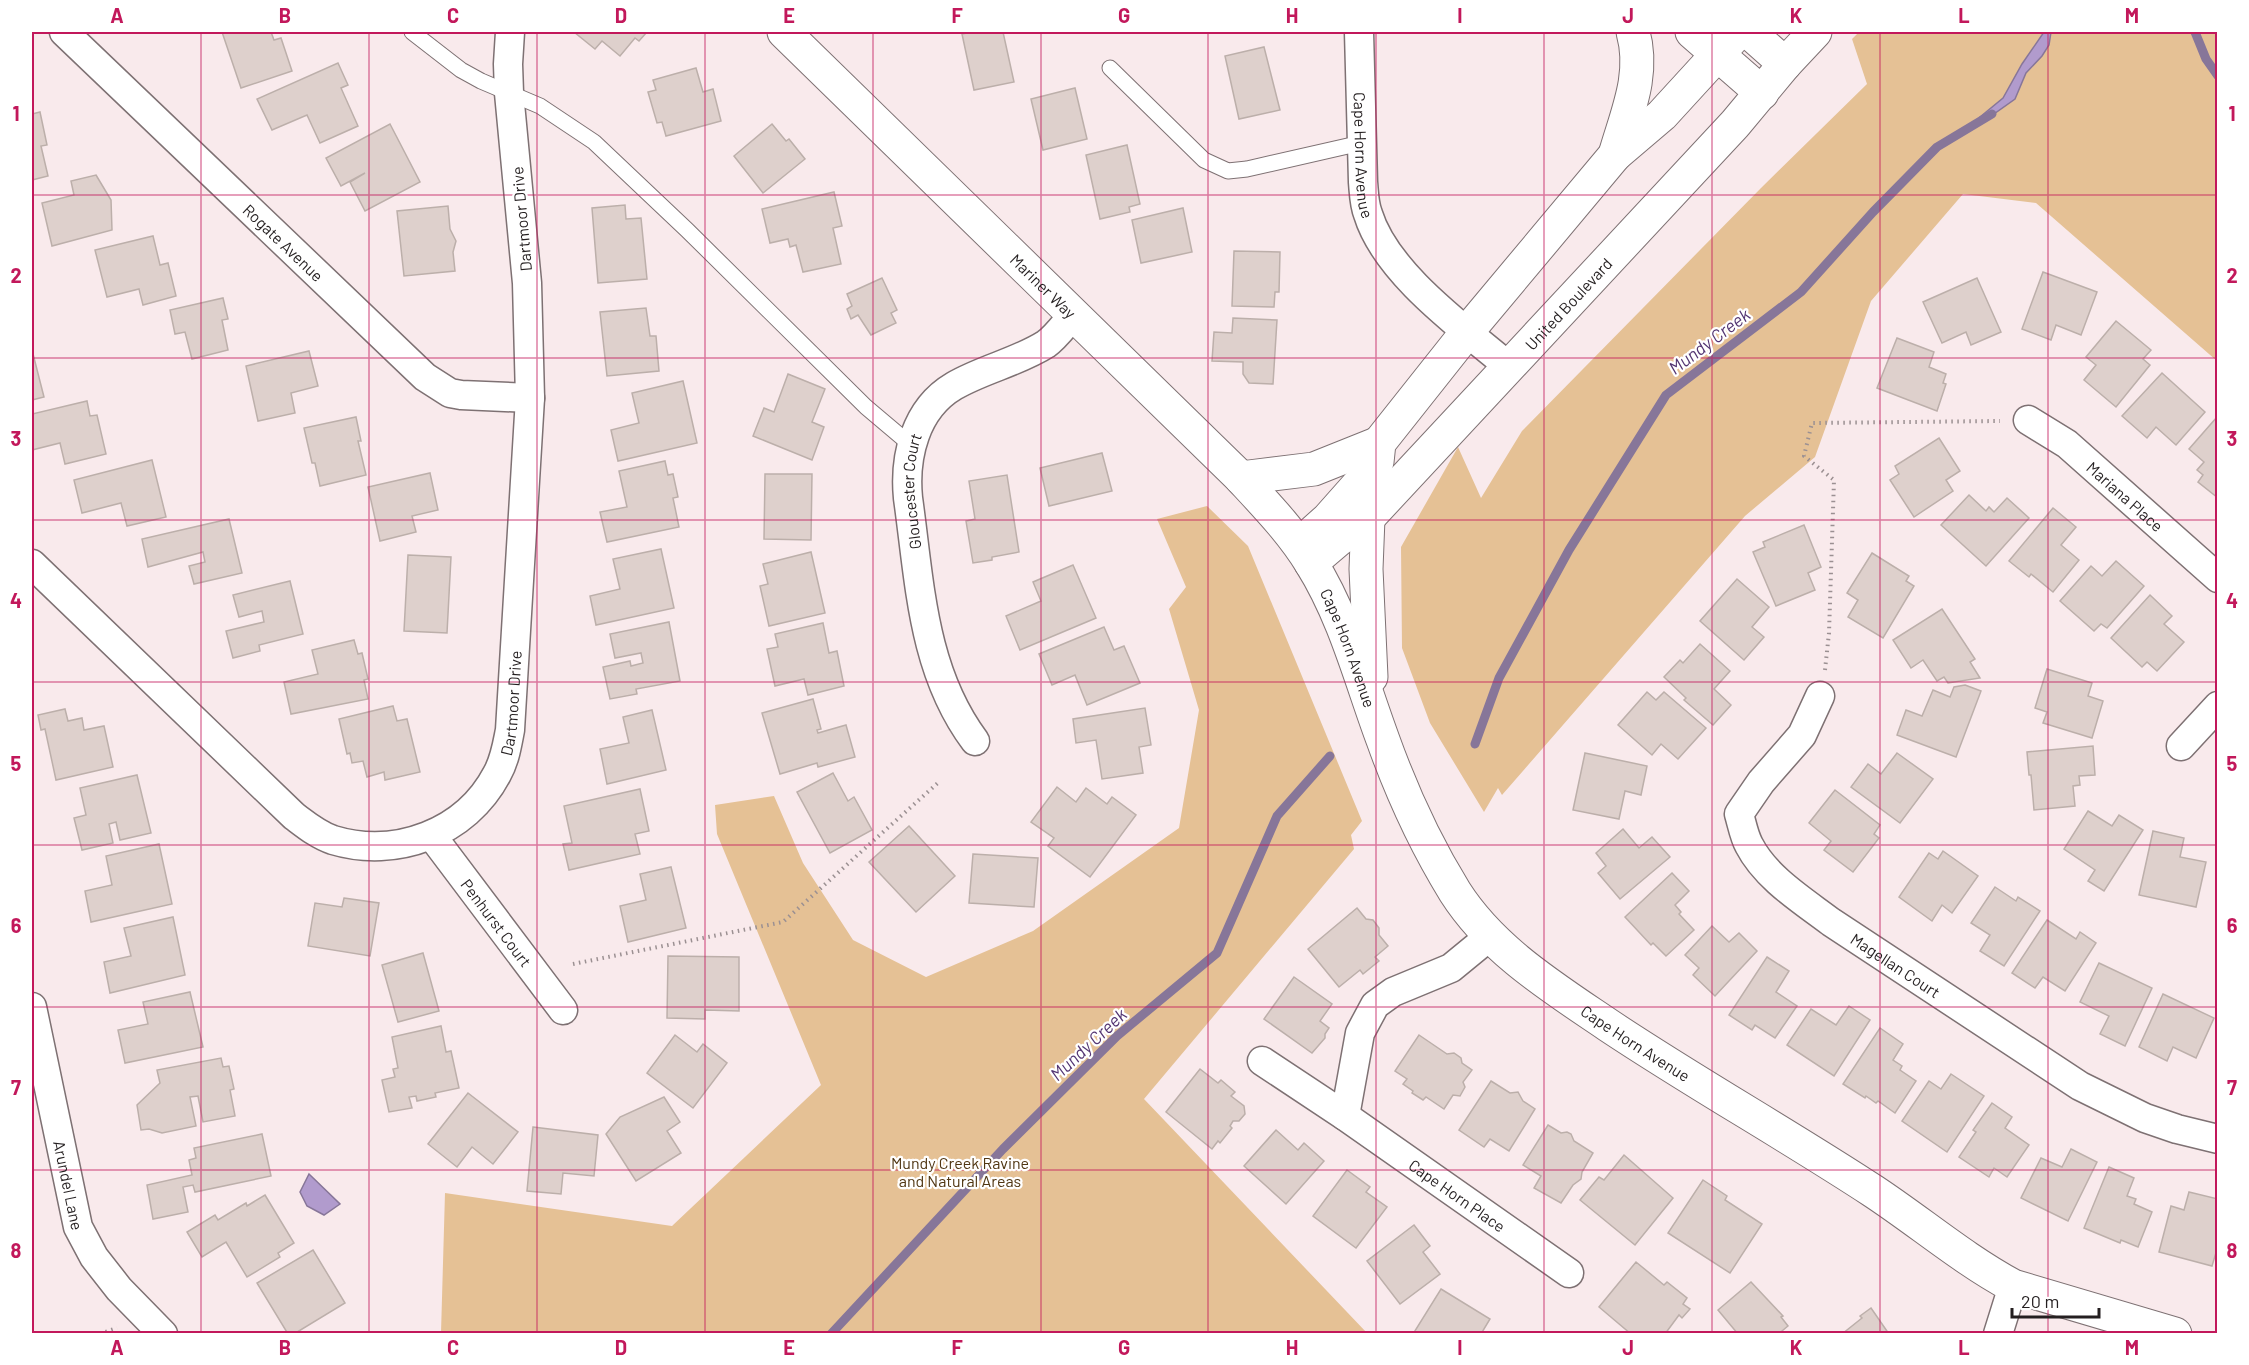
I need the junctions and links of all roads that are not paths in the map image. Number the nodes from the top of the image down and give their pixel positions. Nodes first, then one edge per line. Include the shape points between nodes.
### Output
1 (64, 32) edge
2 (412, 32) edge
3 (510, 32) edge
4 (784, 32) edge
5 (1359, 32) edge
6 (1633, 32) edge
7 (1692, 32) edge
8 (1749, 32) edge
9 (1815, 32) edge
10 (1728, 43) edge
11 (1785, 64) junction
12 (1110, 68) dead end
13 (509, 93) junction
14 (1762, 93) junction
15 (1361, 143) junction
16 (1615, 155) junction
17 (1074, 315) junction
18 (1467, 332) junction
19 (1508, 366) junction
20 (530, 398) junction
21 (2028, 420) road end
22 (1379, 443) junction
23 (911, 445) junction
24 (1241, 478) junction
25 (1368, 518) junction
26 (1305, 554) junction
27 (32, 564) edge
28 (2217, 578) edge
29 (1820, 696) road end
30 (2217, 706) edge
31 (1372, 709) junction
32 (975, 741) dead end
33 (2181, 746) dead end
34 (432, 836) junction
35 (1490, 936) junction
36 (32, 1007) edge
37 (563, 1010) dead end
38 (1262, 1061) dead end
39 (1345, 1116) junction
40 (2217, 1139) edge
41 (1569, 1274) dead end
42 (2013, 1286) junction
43 (164, 1334) edge
44 (1998, 1334) edge
45 (2175, 1334) edge

1 - 20 street, Rogate Avenue via 425,377 450,393
2 - 13 lane via 461,70
3 - 13 street, Dartmoor Drive
4 - 17 main road, Mariner Way
5 - 15 street, Cape Horn Avenue
6 - 16 main road via 1638,70
7 - 10 main road
8 - 11 main road
9 - 11 main road, United Boulevard
10 - 14 main road
10 - 16 main road via 1662,115
11 - 14 main road, United Boulevard
12 - 15 lane via 1197,153 1220,169 1247,170
13 - 20 street, Dartmoor Drive via 527,283
13 - 23 lane via 552,113 605,151 842,385
14 - 19 main road, United Boulevard
15 - 18 street, Cape Horn Avenue via 1365,206 1379,239 1413,282
16 - 18 main road
17 - 23 street, Gloucester Court via 1047,343 947,390 923,418
17 - 24 main road, Mariner Way
18 - 19 street, Cape Horn Avenue
18 - 22 main road
19 - 25 main road, United Boulevard
20 - 34 street, Dartmoor Drive via 510,730 505,754 498,773 473,806
21 - 28 street, Mariana Place via 2067,444
22 - 24 main road via 1314,469
22 - 26 main road via 1377,462 1328,519
23 - 32 street, Gloucester Court via 908,498 933,659 951,704
24 - 26 main road, Mariner Way
25 - 26 main road, United Boulevard via 1338,540
25 - 31 main road via 1366,577
26 - 31 main road, Cape Horn Avenue via 1338,617
27 - 34 street, Dartmoor Drive via 313,830 332,839 369,846 412,843
29 - 40 street, Magellan Court via 1802,735 1739,814 1749,845 1767,870 1831,922 2080,1086 2145,1118
30 - 33 street
31 - 35 main road, Cape Horn Avenue via 1429,845 1457,896
34 - 37 street, Penhurst Court
35 - 39 street via 1451,968 1393,992 1375,1005 1360,1033
35 - 42 main road, Cape Horn Avenue via 1587,1011 1874,1192
36 - 43 street, Arundel Lane via 78,1227 119,1289
38 - 39 street, Cape Horn Place
39 - 41 street, Cape Horn Place
42 - 44 street
42 - 45 main road, Cape Horn Avenue

